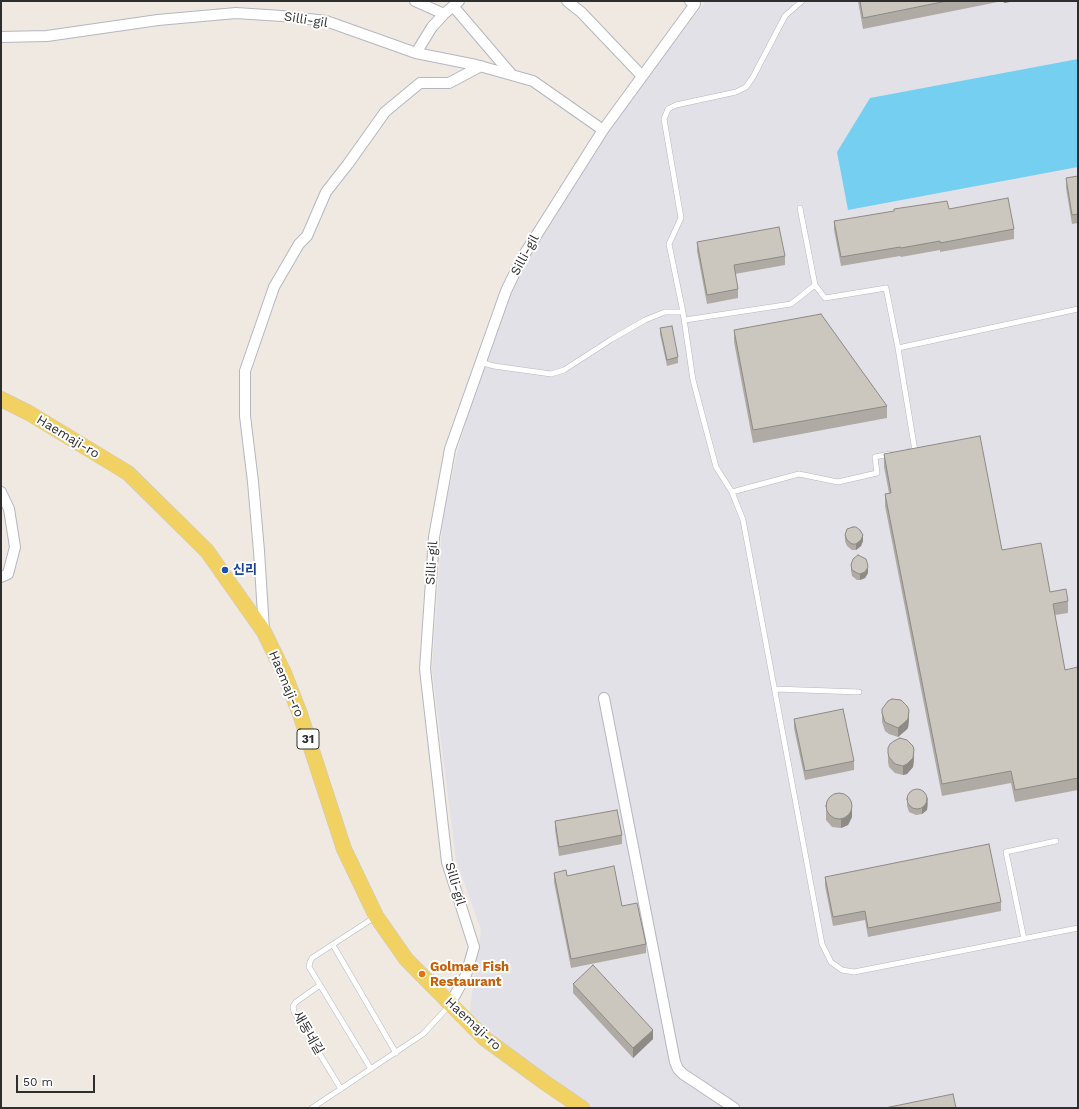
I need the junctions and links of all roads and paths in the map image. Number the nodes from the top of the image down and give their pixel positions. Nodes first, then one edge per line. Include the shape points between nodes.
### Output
1 (415, 1) edge
2 (567, 1) edge
3 (802, 1) edge
4 (694, 2) edge
5 (456, 4) edge
6 (444, 14) junction
7 (1, 37) edge
8 (416, 53) junction
9 (481, 66) junction
10 (512, 75) junction
11 (642, 76) junction
12 (603, 130) junction
13 (800, 208) dead end
14 (815, 285) junction
15 (1078, 309) edge
16 (683, 312) junction
17 (685, 320) junction
18 (898, 348) junction
19 (480, 362) junction
20 (1, 399) edge
21 (901, 453) edge
22 (895, 454) edge
23 (1, 492) edge
24 (732, 492) junction
25 (1, 577) edge
26 (264, 632) junction
27 (775, 689) junction
28 (859, 692) dead end
29 (604, 698) dead end
30 (1056, 840) dead end
31 (376, 916) junction
32 (1078, 928) edge
33 (1024, 939) junction
34 (333, 945) junction
35 (320, 985) junction
36 (450, 1004) junction
37 (396, 1053) junction
38 (370, 1069) junction
39 (341, 1089) junction
40 (312, 1108) edge
41 (582, 1108) edge
42 (734, 1108) edge

1 - 6 street
2 - 11 street via 581,12
3 - 16 lane via 785,16 746,87 736,92 676,105 668,109 664,119 681,218 669,244
4 - 11 street
5 - 6 street
5 - 10 street
6 - 8 street via 432,27
7 - 8 street, Silli-gil via 47,36 158,20 236,14 326,21
8 - 9 street, Silli-gil
9 - 10 street, Silli-gil
9 - 26 street via 450,83 420,83 385,112 326,192 307,236 298,244 274,287 245,371 245,416 253,482
10 - 12 street, Silli-gil via 533,81
11 - 12 street
12 - 19 street, Silli-gil via 522,258 506,291
13 - 14 lane
14 - 17 lane via 791,304
14 - 18 lane via 825,298 886,288
15 - 18 lane
16 - 17 lane
16 - 19 lane via 665,312 645,320 564,370 551,374
17 - 24 lane via 693,380 716,468
18 - 21 lane via 915,450
19 - 36 street, Silli-gil via 450,449 434,537 425,670 447,862 474,947 466,975
20 - 26 main road, Haemaji-ro / 31 via 29,413 128,473 206,551
22 - 24 lane via 875,457 876,473 838,482 799,474
23 - 25 street via 9,509 15,547 8,574
24 - 27 lane via 743,520
26 - 31 main road, Haemaji-ro / 31 via 300,714 344,849
27 - 28 lane
27 - 33 lane via 822,944 831,962 842,970 854,972
29 - 42 street via 675,1062 683,1074
30 - 33 lane via 1006,852
31 - 34 lane
31 - 36 main road, Haemaji-ro / 31 via 406,959
32 - 33 lane
34 - 35 lane via 312,958 310,962 309,967
34 - 37 lane
35 - 38 lane
35 - 39 lane, 새동네길 via 292,1006
36 - 37 lane via 423,1034
36 - 41 main road, Haemaji-ro / 31 via 484,1038
37 - 38 lane
38 - 39 lane
39 - 40 lane

